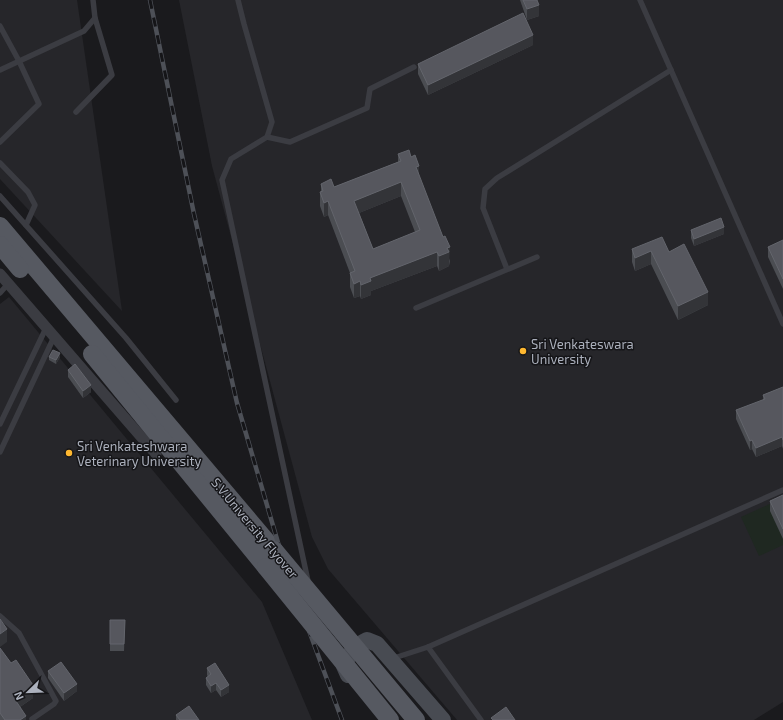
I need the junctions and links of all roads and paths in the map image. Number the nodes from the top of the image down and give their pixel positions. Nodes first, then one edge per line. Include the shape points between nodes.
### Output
1 (92, 0) edge
2 (238, 0) edge
3 (640, 0) edge
4 (95, 18) junction
5 (0, 26) edge
6 (19, 62) junction
7 (414, 67) dead end
8 (0, 70) edge
9 (671, 70) junction
10 (76, 112) dead end
11 (267, 137) junction
12 (0, 142) edge
13 (0, 163) edge
14 (0, 196) edge
15 (26, 225) junction
16 (0, 226) edge
17 (0, 246) edge
18 (537, 257) dead end
19 (507, 269) junction
20 (0, 274) edge
21 (3, 290) edge
22 (416, 308) dead end
23 (783, 324) edge
24 (46, 328) junction
25 (54, 337) junction
26 (176, 400) dead end
27 (0, 424) edge
28 (0, 452) edge
29 (156, 454) dead end
30 (783, 490) edge
31 (313, 608) dead end
32 (0, 616) edge
33 (315, 616) dead end
34 (428, 647) junction
35 (391, 659) junction
36 (344, 666) junction
37 (32, 719) edge
38 (380, 720) edge
39 (390, 720) edge
40 (416, 720) edge
41 (443, 720) edge
42 (481, 720) edge

1 - 4 lane
2 - 11 lane via 272,122
3 - 9 lane
4 - 6 lane via 84,32
4 - 10 lane via 112,75
5 - 6 lane
6 - 8 lane
6 - 12 lane via 39,104
7 - 11 lane via 370,89 366,108 290,142
9 - 19 lane via 497,178 485,189 483,208
9 - 23 lane
11 - 31 lane via 231,159 222,180
13 - 15 lane via 28,192 35,205
14 - 15 lane
15 - 26 lane via 126,338
16 - 40 main road, S.V.University Flyover, bridge
17 - 39 main road, S.V.University Flyover, bridge via 66,322
18 - 19 lane
19 - 22 lane
20 - 21 street
21 - 24 street
24 - 25 street
24 - 27 lane
25 - 28 lane
25 - 29 street
30 - 34 lane
32 - 37 lane via 19,633 56,701
33 - 36 lane via 318,631 327,647
34 - 35 lane
34 - 42 lane
35 - 36 street via 377,644 367,640 349,654
35 - 41 street
36 - 38 street via 350,679

